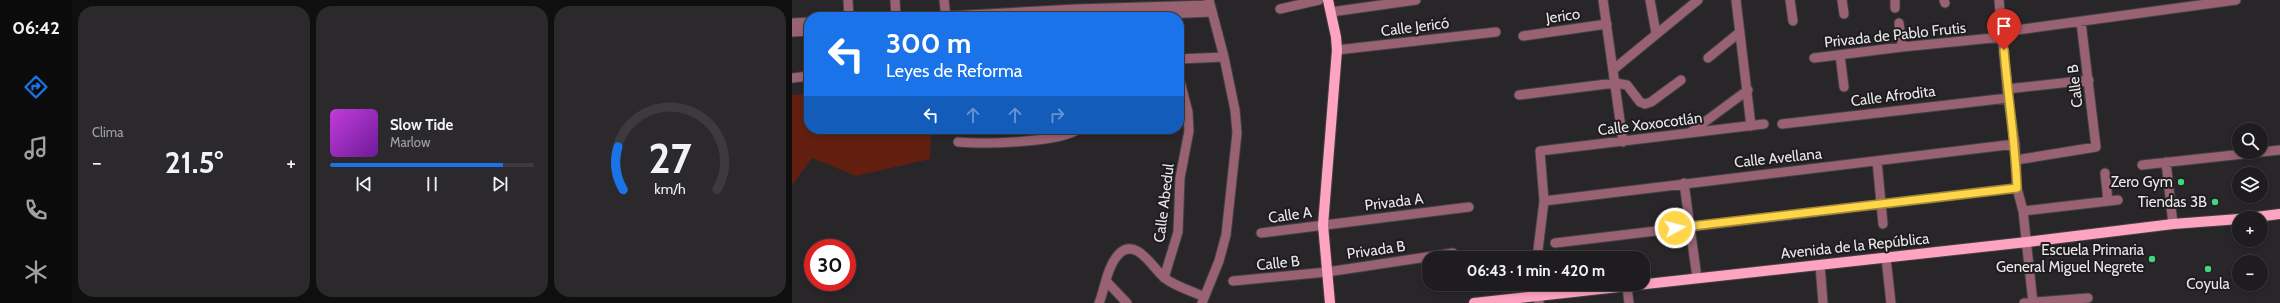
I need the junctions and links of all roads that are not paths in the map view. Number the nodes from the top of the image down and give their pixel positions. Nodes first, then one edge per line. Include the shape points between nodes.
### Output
1 (848, 0) edge
2 (895, 0) edge
3 (944, 0) edge
4 (1319, 0) edge
5 (1328, 0) edge
6 (1410, 0) edge
7 (1603, 0) edge
8 (1650, 0) edge
9 (1698, 0) edge
10 (1736, 0) edge
11 (1790, 0) edge
12 (1842, 0) edge
13 (1999, 0) edge
14 (2236, 0) edge
15 (1365, 3) edge
16 (2182, 3) edge
17 (1058, 5) edge
18 (1210, 5) edge
19 (1280, 9) dead end
20 (849, 12) edge
21 (896, 12) edge
22 (945, 12) edge
23 (1023, 12) edge
24 (1074, 12) edge
25 (1093, 12) edge
26 (1139, 12) edge
27 (1331, 12) junction
28 (1844, 14) dead end
29 (1793, 21) dead end
30 (804, 22) edge
31 (2081, 22) junction
32 (792, 23) edge
33 (1899, 23) dead end
34 (1607, 24) junction
35 (804, 31) edge
36 (792, 32) edge
37 (1496, 32) dead end
38 (1740, 32) junction
39 (1656, 33) junction
40 (2003, 34) junction
41 (1522, 36) dead end
42 (1902, 47) junction
43 (1337, 50) junction
44 (1840, 55) junction
45 (1224, 57) junction
46 (1708, 58) dead end
47 (1814, 58) dead end
48 (1184, 60) edge
49 (1614, 69) junction
50 (804, 77) edge
51 (792, 78) edge
52 (1680, 80) dead end
53 (2089, 80) junction
54 (1615, 83) junction
55 (1844, 87) dead end
56 (1748, 90) junction
57 (2008, 93) junction
58 (1519, 95) dead end
59 (1184, 96) edge
60 (1764, 124) dead end
61 (1782, 124) dead end
62 (1751, 126) junction
63 (1690, 133) junction
64 (1045, 134) edge
65 (958, 142) dead end
66 (1623, 142) junction
67 (2015, 144) junction
68 (2280, 150) edge
69 (2016, 160) junction
70 (1877, 161) junction
71 (2166, 162) junction
72 (2142, 165) dead end
73 (2105, 173) dead end
74 (1684, 183) junction
75 (2017, 188) junction
76 (2118, 200) dead end
77 (1544, 201) junction
78 (2108, 201) junction
79 (1880, 204) junction
80 (1469, 207) dead end
81 (2023, 211) junction
82 (2280, 214) edge
83 (2268, 216) edge
84 (2232, 220) edge
85 (1882, 224) dead end
86 (2173, 224) junction
87 (1323, 225) junction
88 (1690, 226) junction
89 (1262, 233) dead end
90 (2027, 242) junction
91 (1555, 243) dead end
92 (1538, 251) edge
93 (1422, 258) edge
94 (1886, 258) junction
95 (1820, 265) junction
96 (1326, 272) junction
97 (1164, 278) junction
98 (1697, 278) junction
99 (1107, 282) junction
100 (1233, 282) dead end
101 (1650, 284) edge
102 (1600, 291) edge
103 (1628, 291) edge
104 (2088, 298) dead end
105 (1203, 300) edge
106 (1538, 300) edge
107 (1099, 303) edge
108 (1127, 303) edge
109 (1330, 303) edge
110 (1474, 303) edge
111 (1629, 303) edge
112 (1823, 303) edge
113 (1891, 303) edge
114 (2030, 303) edge

1 - 20 street
2 - 21 street
3 - 22 street
4 - 19 street
5 - 27 main road
6 - 15 street
7 - 34 street
8 - 39 street
9 - 39 street
10 - 38 street
11 - 29 street
12 - 28 street
13 - 40 street
14 - 16 street, Privada de Pablo Frutis
15 - 27 street
16 - 31 street, Privada de Pablo Frutis
17 - 23 street
17 - 24 street
18 - 25 street
18 - 26 street
18 - 45 street
27 - 43 main road
30 - 32 street
31 - 40 street, Privada de Pablo Frutis
31 - 53 street, Calle B
33 - 42 street
34 - 41 street, Jerico
34 - 49 street
35 - 36 street
37 - 43 street, Calle Jericó
38 - 46 street
38 - 56 street
39 - 49 street
40 - 42 street, Privada de Pablo Frutis
40 - 57 street
42 - 44 street, Privada de Pablo Frutis
43 - 87 main road
44 - 47 street, Privada de Pablo Frutis
44 - 55 street
45 - 48 street
45 - 105 street via 1237,133 1226,235 1219,261
49 - 54 street
50 - 51 street
52 - 54 street via 1645,104 1640,102 1626,85
53 - 57 street, Calle Afrodita
53 - 69 street, Calle B via 2096,147
54 - 58 street
54 - 66 street
56 - 62 street
56 - 63 street
57 - 61 street, Calle Afrodita
57 - 67 street
59 - 97 street, Calle Abedul via 1189,131 1180,178 1178,232
60 - 62 street, Calle Xoxocotlán
62 - 63 street, Calle Xoxocotlán
63 - 66 street, Calle Xoxocotlán
64 - 65 street via 978,144
66 - 77 street, Calle Xoxocotlán via 1540,151
67 - 69 street
67 - 70 street, Calle Avellana
68 - 71 street
69 - 75 street
70 - 74 street, Calle Avellana
70 - 79 street
71 - 72 street
71 - 86 street
73 - 78 street
74 - 77 street, Calle Avellana
74 - 88 street
75 - 79 street
75 - 81 street
76 - 78 street
77 - 92 street
78 - 81 street
79 - 85 street
79 - 88 street
80 - 87 street, Privada A
81 - 90 street
82 - 83 main road
84 - 86 main road, Avenida de la República
86 - 90 main road, Avenida de la República
87 - 89 street, Calle A
87 - 96 main road
88 - 91 street
88 - 98 street
90 - 94 main road, Avenida de la República
90 - 114 street
93 - 96 street, Privada B
94 - 95 main road, Avenida de la República
94 - 113 street
95 - 98 main road, Avenida de la República
95 - 112 street
96 - 100 street, Calle B
96 - 109 main road
97 - 99 street via 1152,262 1138,251 1129,250 1118,255 1110,269
97 - 105 street
98 - 101 main road, Avenida de la República
99 - 107 street
99 - 108 street
102 - 106 main road, Avenida de la República
103 - 111 street
104 - 114 street
106 - 110 main road, Avenida de la República

